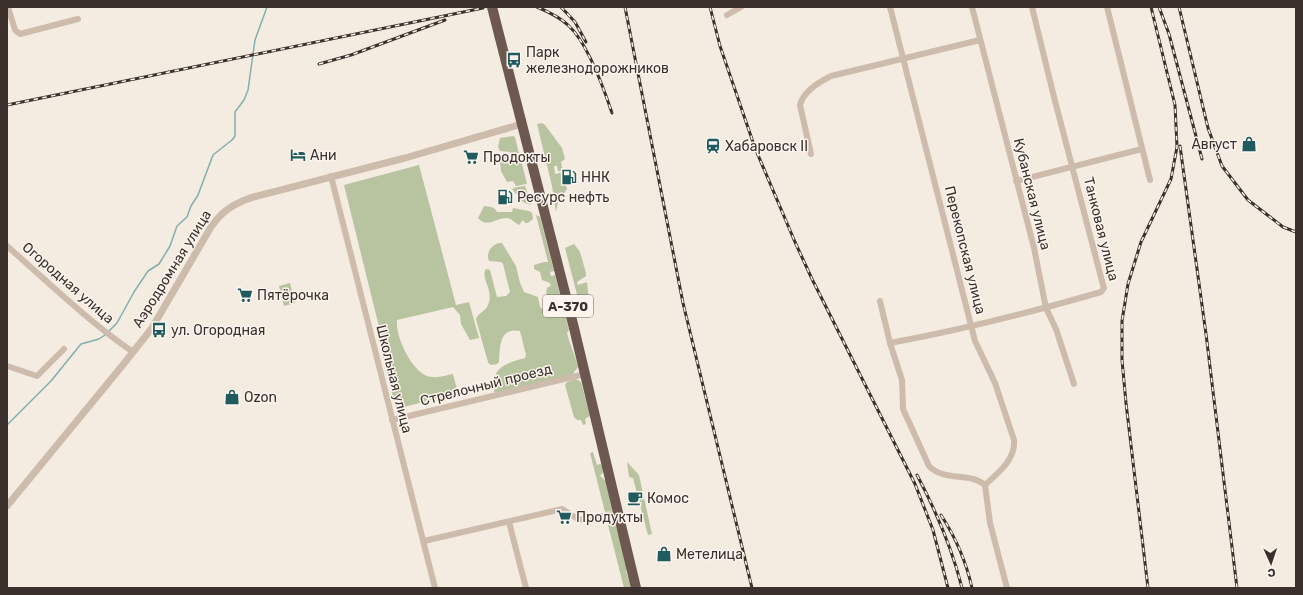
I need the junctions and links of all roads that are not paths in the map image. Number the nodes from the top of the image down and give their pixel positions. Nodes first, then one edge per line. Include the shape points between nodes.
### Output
1 (8, 7) edge
2 (492, 7) edge
3 (741, 7) edge
4 (890, 7) edge
5 (972, 7) edge
6 (1032, 7) edge
7 (1107, 7) edge
8 (727, 15) dead end
9 (78, 19) dead end
10 (980, 40) junction
11 (903, 58) junction
12 (522, 124) junction
13 (1142, 149) junction
14 (811, 154) dead end
15 (1073, 166) junction
16 (330, 176) junction
17 (1150, 180) dead end
18 (1016, 181) junction
19 (7, 246) edge
20 (880, 301) dead end
21 (1046, 308) junction
22 (972, 327) junction
23 (890, 343) junction
24 (64, 349) dead end
25 (133, 352) junction
26 (7, 366) edge
27 (585, 374) junction
28 (1074, 384) dead end
29 (392, 420) junction
30 (986, 485) junction
31 (7, 506) edge
32 (618, 513) junction
33 (509, 522) junction
34 (424, 541) junction
35 (435, 588) edge
36 (526, 588) edge
37 (636, 588) edge
38 (1007, 588) edge

1 - 9 street via 15,30 20,34
2 - 12 highway, А-370
3 - 8 street
4 - 11 street, Перекопская улица
5 - 10 street, Кубанская улица
6 - 15 street, Танковая улица
7 - 13 street
10 - 11 street
10 - 18 street, Кубанская улица
11 - 14 street via 831,76 813,87 800,101
11 - 22 street, Перекопская улица
12 - 16 street, Аэродромная улица via 405,158
12 - 27 highway, А-370
13 - 15 street
13 - 17 street
15 - 18 street
15 - 21 street, Танковая улица via 1104,288 1101,292
16 - 25 street, Аэродромная улица via 250,198 223,213 211,228 152,328
16 - 29 street, Школьная улица
18 - 21 street, Кубанская улица via 1034,248
19 - 25 street, Огородная улица via 106,332
20 - 23 street
21 - 22 street, Танковая улица
21 - 28 street, Кубанская улица via 1056,329
22 - 23 street, Танковая улица
22 - 30 street, Перекопская улица via 975,340 995,383 1014,445 1010,460
23 - 30 street via 902,380 903,409 929,466 949,475 974,478
24 - 26 street via 37,376
25 - 31 street, Аэродромная улица
27 - 29 street, Стрелочный проезд
27 - 32 highway, А-370
29 - 34 street, Школьная улица
30 - 38 street via 990,523
32 - 33 street via 584,520 562,509
32 - 37 highway, А-370
33 - 34 street
33 - 36 street
34 - 35 street, Школьная улица

